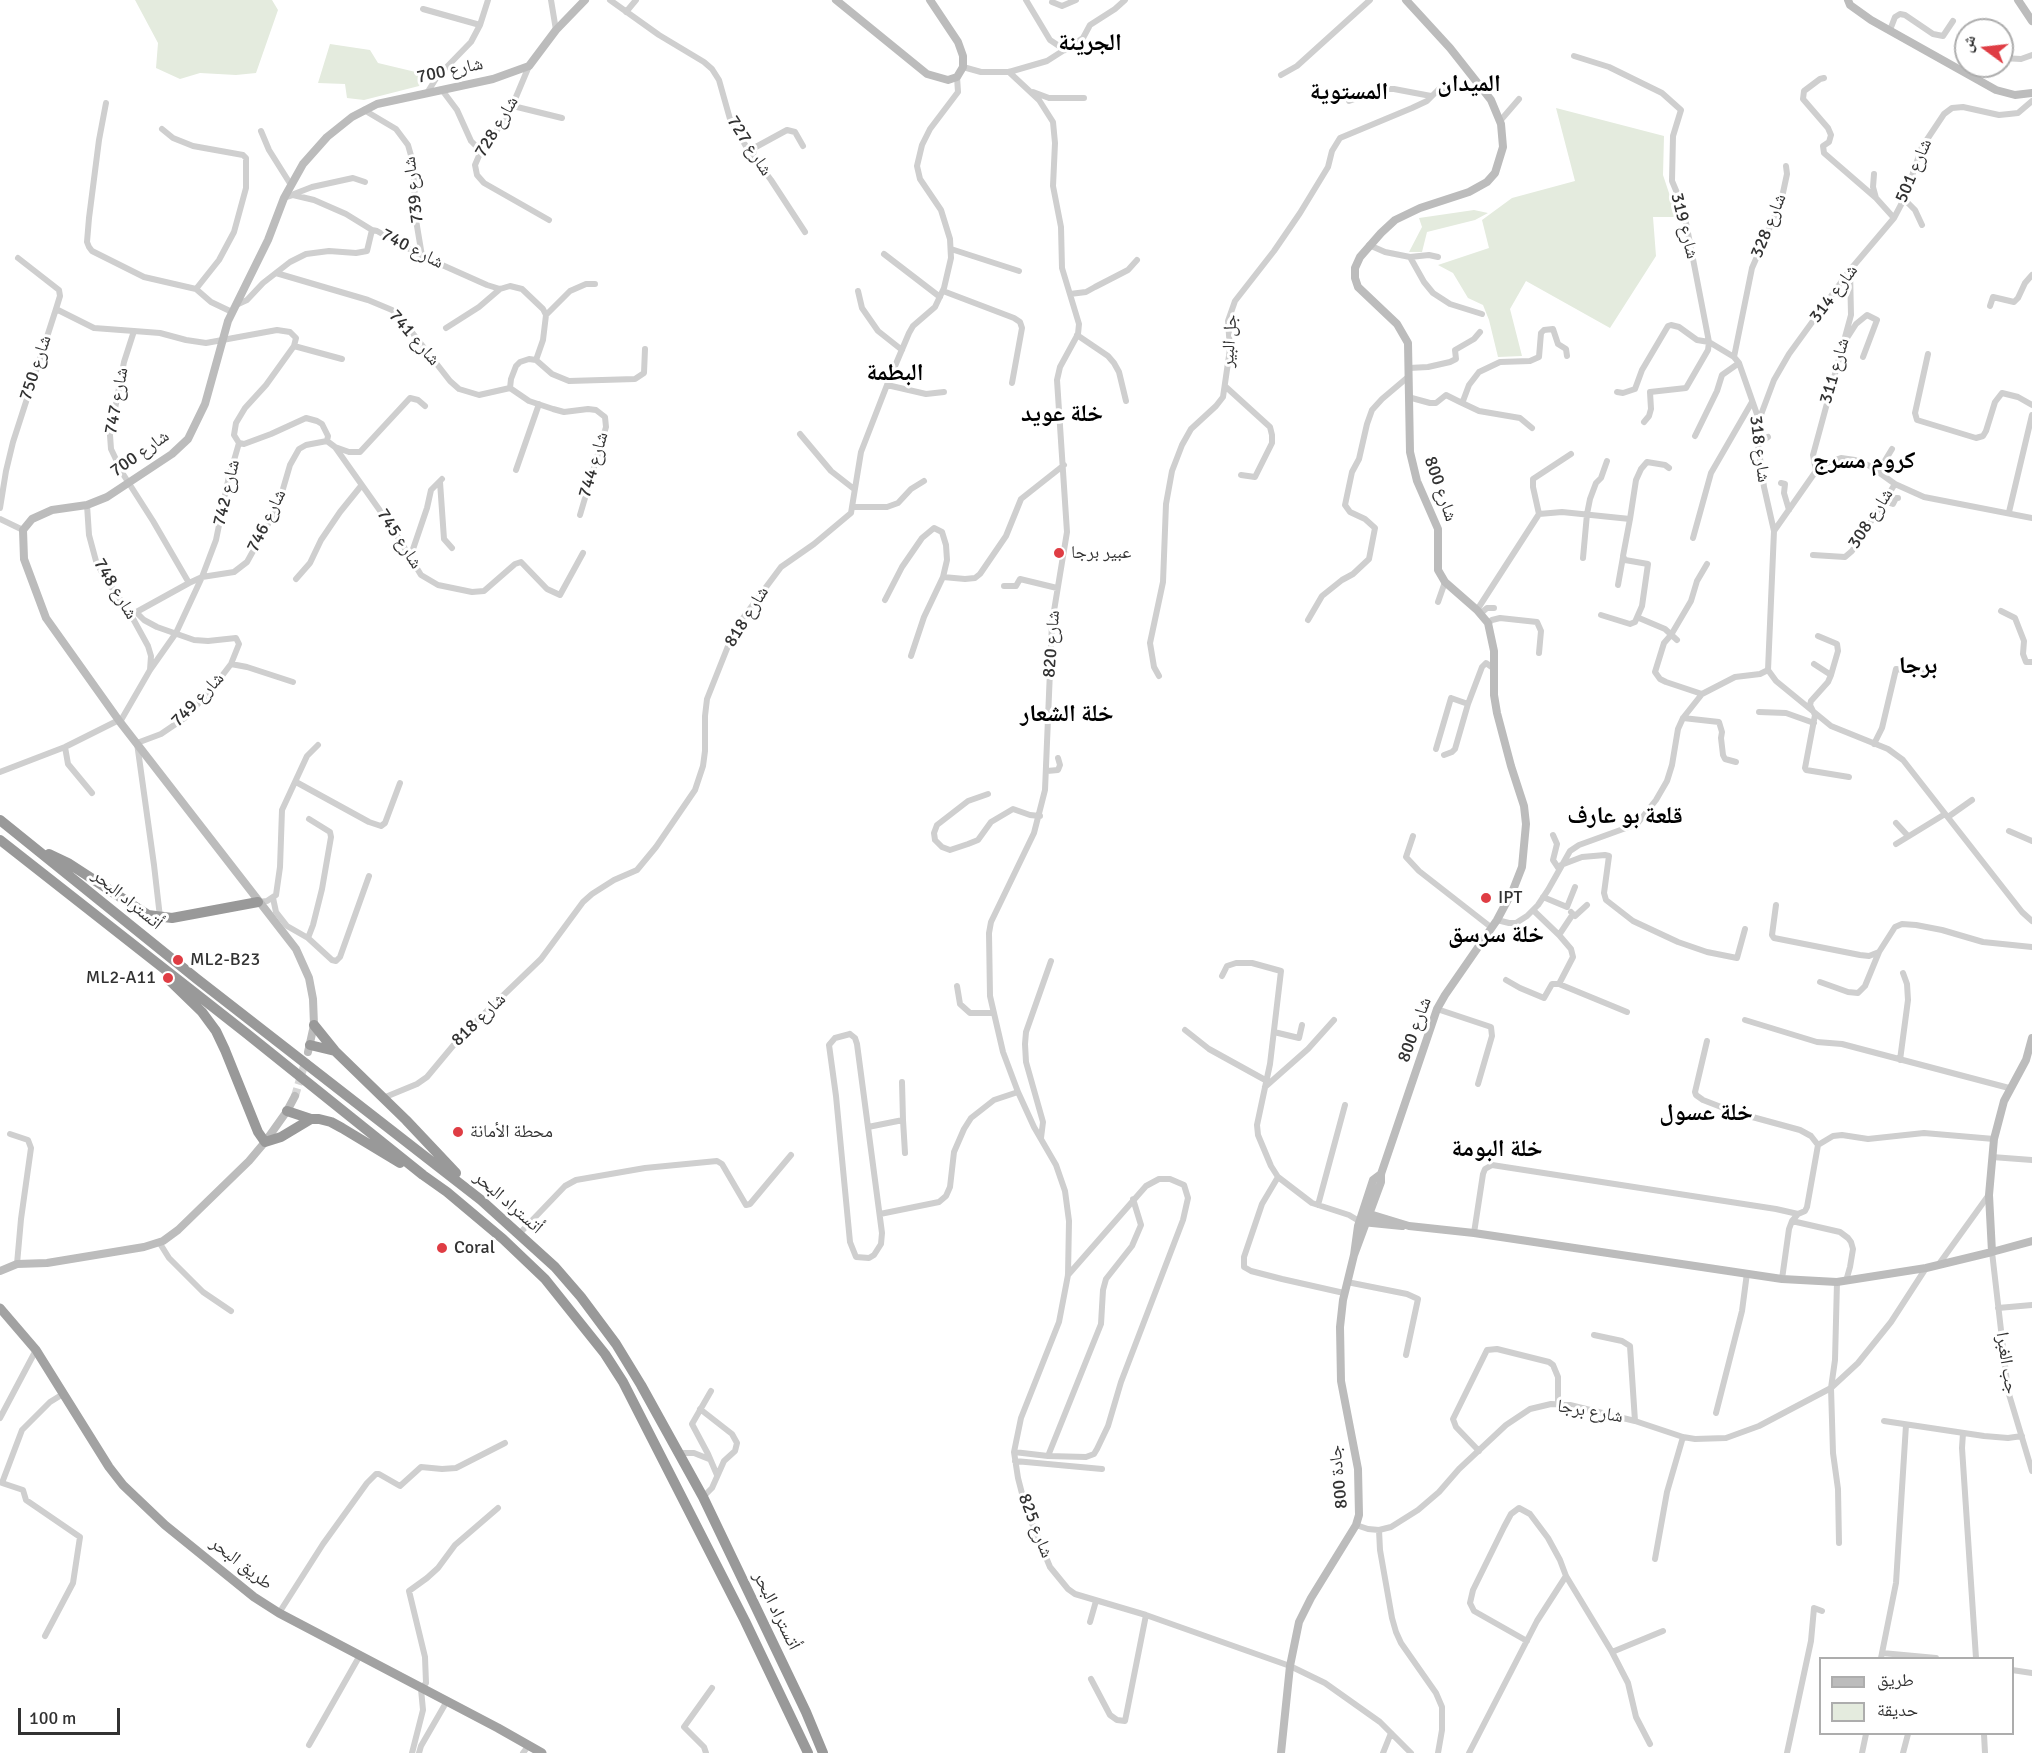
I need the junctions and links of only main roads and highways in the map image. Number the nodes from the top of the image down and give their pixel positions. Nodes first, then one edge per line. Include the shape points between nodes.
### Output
1 (585, 0) edge
2 (836, 0) edge
3 (930, 0) edge
4 (1406, 0) edge
5 (1848, 0) edge
6 (2018, 0) edge
7 (2032, 21) edge
8 (2032, 93) edge
9 (0, 820) edge
10 (0, 840) edge
11 (35, 847) junction
12 (258, 902) junction
13 (157, 965) junction
14 (314, 1025) junction
15 (2032, 1038) edge
16 (309, 1049) joint
17 (335, 1051) junction
18 (2029, 1061) edge
19 (294, 1096) tunnel mouth
20 (287, 1111) junction
21 (311, 1119) junction
22 (265, 1142) junction
23 (423, 1175) junction
24 (481, 1200) junction
25 (1367, 1213) junction
26 (1363, 1222) junction
27 (1409, 1226) junction
28 (2032, 1241) edge
29 (1992, 1252) junction
30 (1354, 1255) joint
31 (0, 1271) edge
32 (0, 1308) edge
33 (526, 1749) edge
34 (542, 1753) edge
35 (808, 1753) edge
36 (823, 1753) edge
37 (1281, 1753) edge

1 - 12 main road, شارع 700 via 529,66 493,79 386,101 352,117 327,137 303,164 284,198 234,308 205,404 188,438 172,454 107,497 87,505 52,510 32,519 23,530 24,559 46,618
2 - 3 main road via 927,74 948,80 957,77 963,67 963,56
4 - 25 main road, شارع 800 via 1484,91 1497,112 1503,147 1495,173 1487,182 1395,220 1370,245 1355,268 1355,278 1358,287 1397,324 1408,343 1410,452 1438,529 1438,570 1444,582 1488,623 1494,695 1526,824 1522,867 1513,890 1495,924 1437,1009 1381,1174 1373,1180
5 - 8 main road via 1857,10 1996,90 2015,95
6 - 7 main road
9 - 11 highway, أتستراد البحر
10 - 13 highway, أتستراد البحر
11 - 12 highway via 68,863 148,915 172,918
11 - 24 highway, أتستراد البحر
12 - 14 main road via 296,949 309,978
13 - 22 highway via 216,1031
13 - 23 highway, أتستراد البحر
14 - 16 main road
14 - 17 highway
15 - 18 main road
16 - 17 highway
17 - 24 highway
18 - 29 main road via 2009,1088 1994,1139 1989,1195
19 - 20 main road
20 - 21 highway
20 - 22 main road
21 - 22 highway
21 - 23 highway via 331,1122
22 - 31 main road via 178,1230 159,1242 47,1263 17,1264
23 - 35 highway, أتستراد البحر via 503,1239 545,1279 605,1354 639,1411
24 - 36 highway, أتستراد البحر via 582,1297 635,1375 703,1497
25 - 26 main road, شارع 800
25 - 27 main road
26 - 27 main road
26 - 30 main road, شارع 800
27 - 29 main road via 1782,1279 1841,1281 1926,1268
28 - 29 main road
30 - 37 main road, جادة 800 via 1344,1293 1340,1363 1344,1405 1358,1469 1360,1508 1356,1525 1299,1622
32 - 33 highway, طريق البحر via 36,1350 109,1467 165,1525 279,1613 447,1701
33 - 34 highway, طريق البحر

